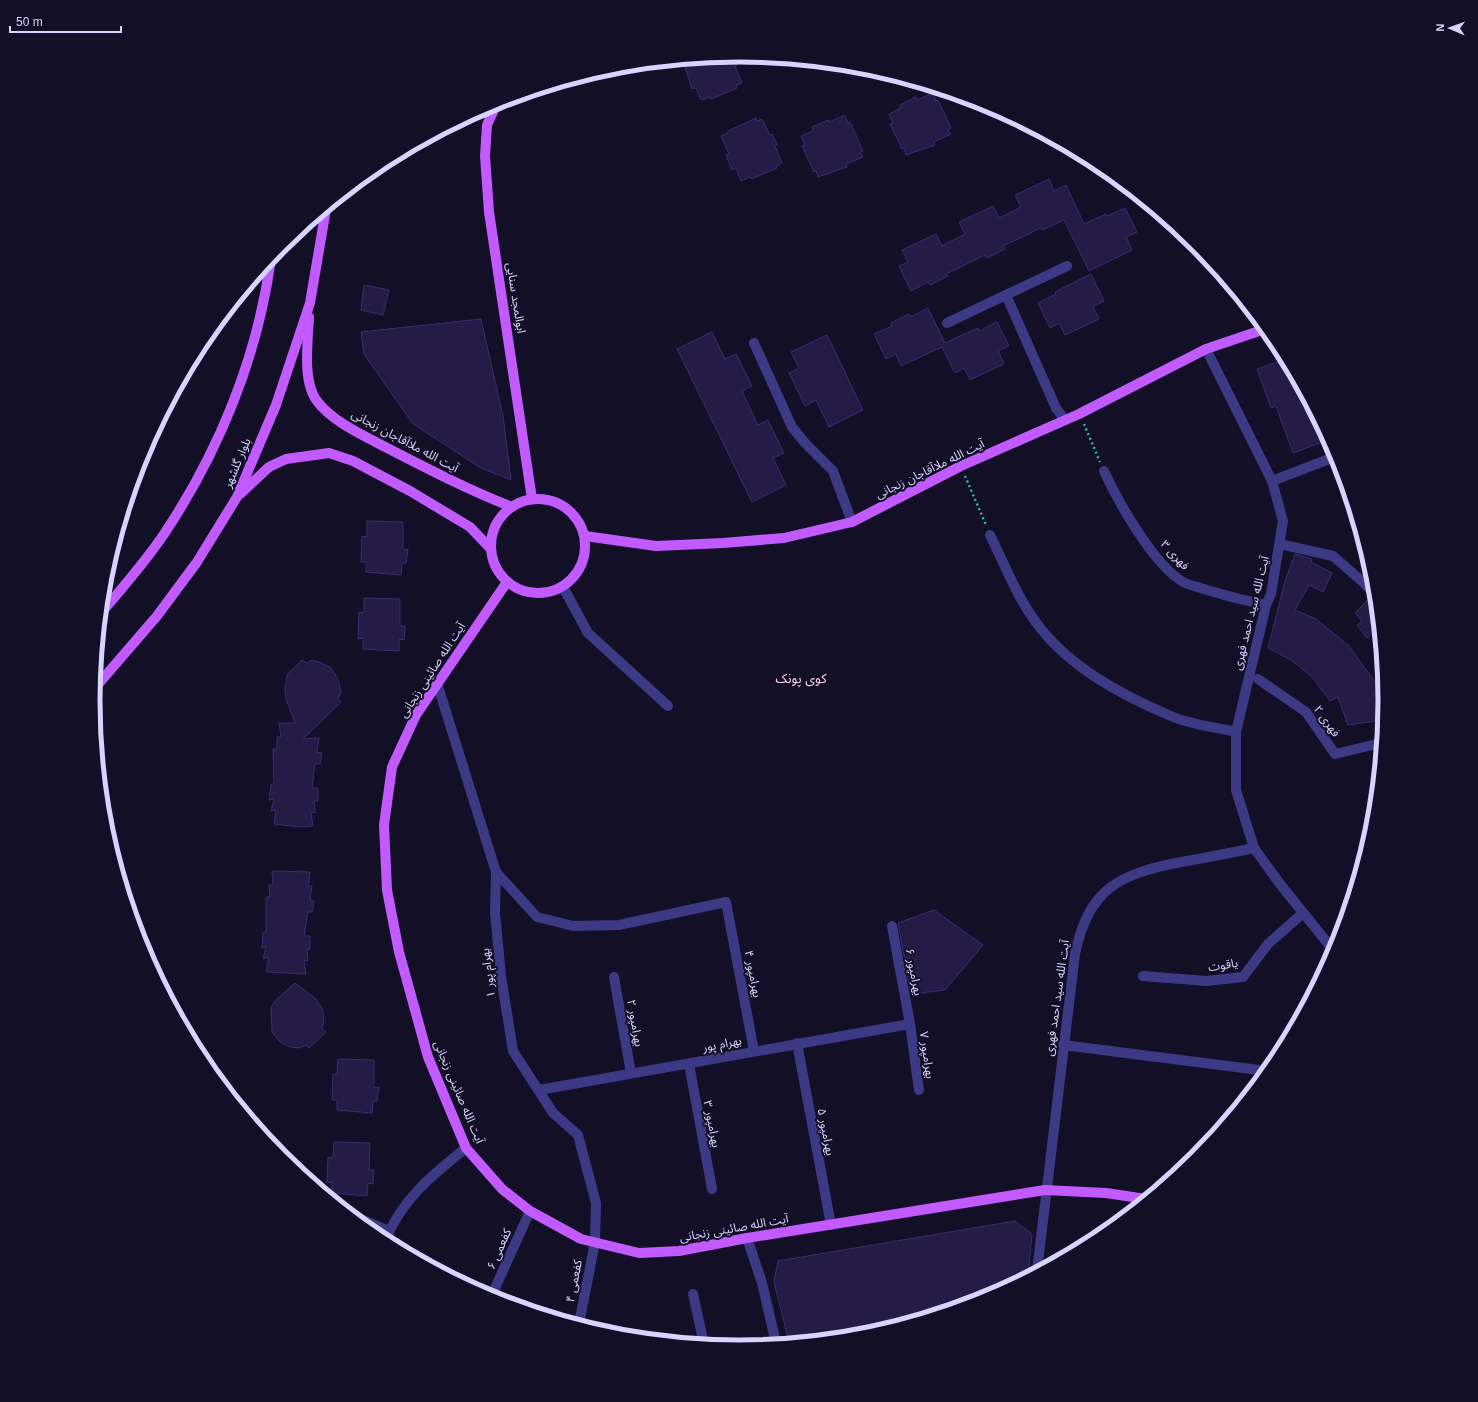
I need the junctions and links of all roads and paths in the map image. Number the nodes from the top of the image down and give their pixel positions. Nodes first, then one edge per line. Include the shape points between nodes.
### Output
1 (492, 112) edge
2 (325, 215) edge
3 (1067, 266) dead end
4 (269, 269) edge
5 (1006, 295) junction
6 (310, 303) junction
7 (947, 323) dead end
8 (1259, 331) edge
9 (754, 343) dead end
10 (1206, 349) junction
11 (1079, 414) junction
12 (1065, 420) junction
13 (1330, 459) edge
14 (961, 466) junction
15 (1104, 471) joint
16 (1272, 480) junction
17 (237, 497) junction
18 (532, 499) junction
19 (512, 506) junction
20 (852, 522) junction
21 (990, 535) joint
22 (585, 536) junction
23 (1280, 544) junction
24 (491, 549) junction
25 (507, 582) junction
26 (563, 587) junction
27 (1368, 588) edge
28 (1266, 605) junction
29 (107, 606) edge
30 (1258, 679) dead end
31 (100, 682) edge
32 (437, 683) junction
33 (668, 706) dead end
34 (1236, 732) junction
35 (1377, 744) edge
36 (1254, 848) junction
37 (496, 872) junction
38 (1303, 913) junction
39 (892, 926) dead end
40 (1329, 945) edge
41 (1143, 976) dead end
42 (614, 977) dead end
43 (910, 1024) junction
44 (797, 1043) junction
45 (1063, 1045) junction
46 (754, 1051) junction
47 (688, 1064) junction
48 (1260, 1070) edge
49 (631, 1073) junction
50 (539, 1090) junction
51 (919, 1090) dead end
52 (466, 1148) junction
53 (712, 1189) dead end
54 (1046, 1190) junction
55 (1140, 1198) edge
56 (530, 1211) junction
57 (831, 1225) junction
58 (388, 1234) edge
59 (747, 1238) junction
60 (595, 1242) junction
61 (1038, 1265) edge
62 (494, 1291) edge
63 (693, 1294) dead end
64 (580, 1319) edge
65 (703, 1339) edge
66 (775, 1339) edge

1 - 18 main road, ابوالمجد سنایی via 487,125 485,156 489,212
2 - 6 main road, بلوار گلشهر
3 - 5 street
4 - 29 main road via 254,342 233,402 190,494 163,535
5 - 7 street
5 - 12 street via 1056,408
6 - 17 main road, بلوار گلشهر via 276,405
6 - 19 main road, آیت الله ملاآقاجان زنجانی via 307,354 309,379 317,401 356,432 478,493
8 - 10 main road, آیت الله ملاآقاجان زنجانی
9 - 20 street via 792,427 833,471
10 - 11 main road, آیت الله ملاآقاجان زنجانی
10 - 16 street, آیت الله سید احمد فهری
11 - 12 main road, آیت الله ملاآقاجان زنجانی
11 - 15 path
12 - 14 main road, آیت الله ملاآقاجان زنجانی
13 - 16 street
14 - 20 main road, آیت الله ملاآقاجان زنجانی
14 - 21 path
15 - 28 street, فهری ۳ via 1115,495 1139,532 1160,561 1183,582 1228,597
16 - 23 street, آیت الله سید احمد فهری via 1283,521
17 - 24 main road via 269,467 286,459 329,453 353,461 410,491 470,527
17 - 31 main road, بلوار گلشهر via 196,562 157,616
18 - 19 main road
18 - 22 main road via 549,500 565,507 581,524
19 - 24 main road via 496,525
20 - 22 main road, آیت الله ملاآقاجان زنجانی via 784,538 723,543 656,546
21 - 34 street via 1013,584 1035,621 1058,647 1105,683 1172,717
22 - 26 main road via 585,555 577,574
23 - 27 street via 1333,556
23 - 28 street, آیت الله سید احمد فهری via 1271,594
24 - 25 main road via 493,561
25 - 26 main road via 516,589 540,594
25 - 32 main road, آیت الله صائینی زنجانی
26 - 33 street via 588,633
28 - 34 street, آیت الله سید احمد فهری
30 - 35 street, فهری ۲ via 1306,712 1335,754
32 - 37 street, بهرام پور ۱
32 - 52 main road, آیت الله صائینی زنجانی via 416,715 392,767 384,825 387,890 399,952 428,1057
34 - 36 street, آیت الله سید احمد فهری via 1236,790
36 - 38 street, آیت الله سید احمد فهری
36 - 45 street, آیت الله سید احمد فهری via 1147,869 1125,877 1105,891 1090,909 1080,931
37 - 46 street, بهرامپور ۴ via 537,918 573,926 619,925 726,902
37 - 50 street, بهرام پور ۱ via 496,929 513,1051
38 - 40 street, آیت الله سید احمد فهری
38 - 41 street, یاقوت via 1268,944 1243,977 1206,981
39 - 43 street, بهرامپور ۶
42 - 49 street, بهرامپور ۲
43 - 44 street, بهرام پور
43 - 51 street, بهرامپور ۷
44 - 46 street, بهرام پور
44 - 57 street, بهرامپور ۵
45 - 48 street
45 - 54 street, آیت الله سید احمد فهری
46 - 47 street, بهرام پور
47 - 49 street, بهرام پور
47 - 53 street, بهرامپور ۳
49 - 50 street, بهرام پور
50 - 60 street, بهرام پور ۱ via 552,1113 578,1136 596,1203
52 - 56 main road, آیت الله صائینی زنجانی via 502,1189
52 - 58 street via 428,1178 404,1206
54 - 55 main road, آیت الله صائینی زنجانی via 1106,1193
54 - 57 main road, آیت الله صائینی زنجانی
54 - 61 street, آیت الله سید احمد فهری
56 - 60 main road, آیت الله صائینی زنجانی via 581,1239
56 - 62 street, کفعمی ۶
57 - 59 main road, آیت الله صائینی زنجانی
59 - 60 main road, آیت الله صائینی زنجانی via 679,1251 639,1253
59 - 66 street via 762,1283
60 - 64 street, کفعمی ۴
63 - 65 street

